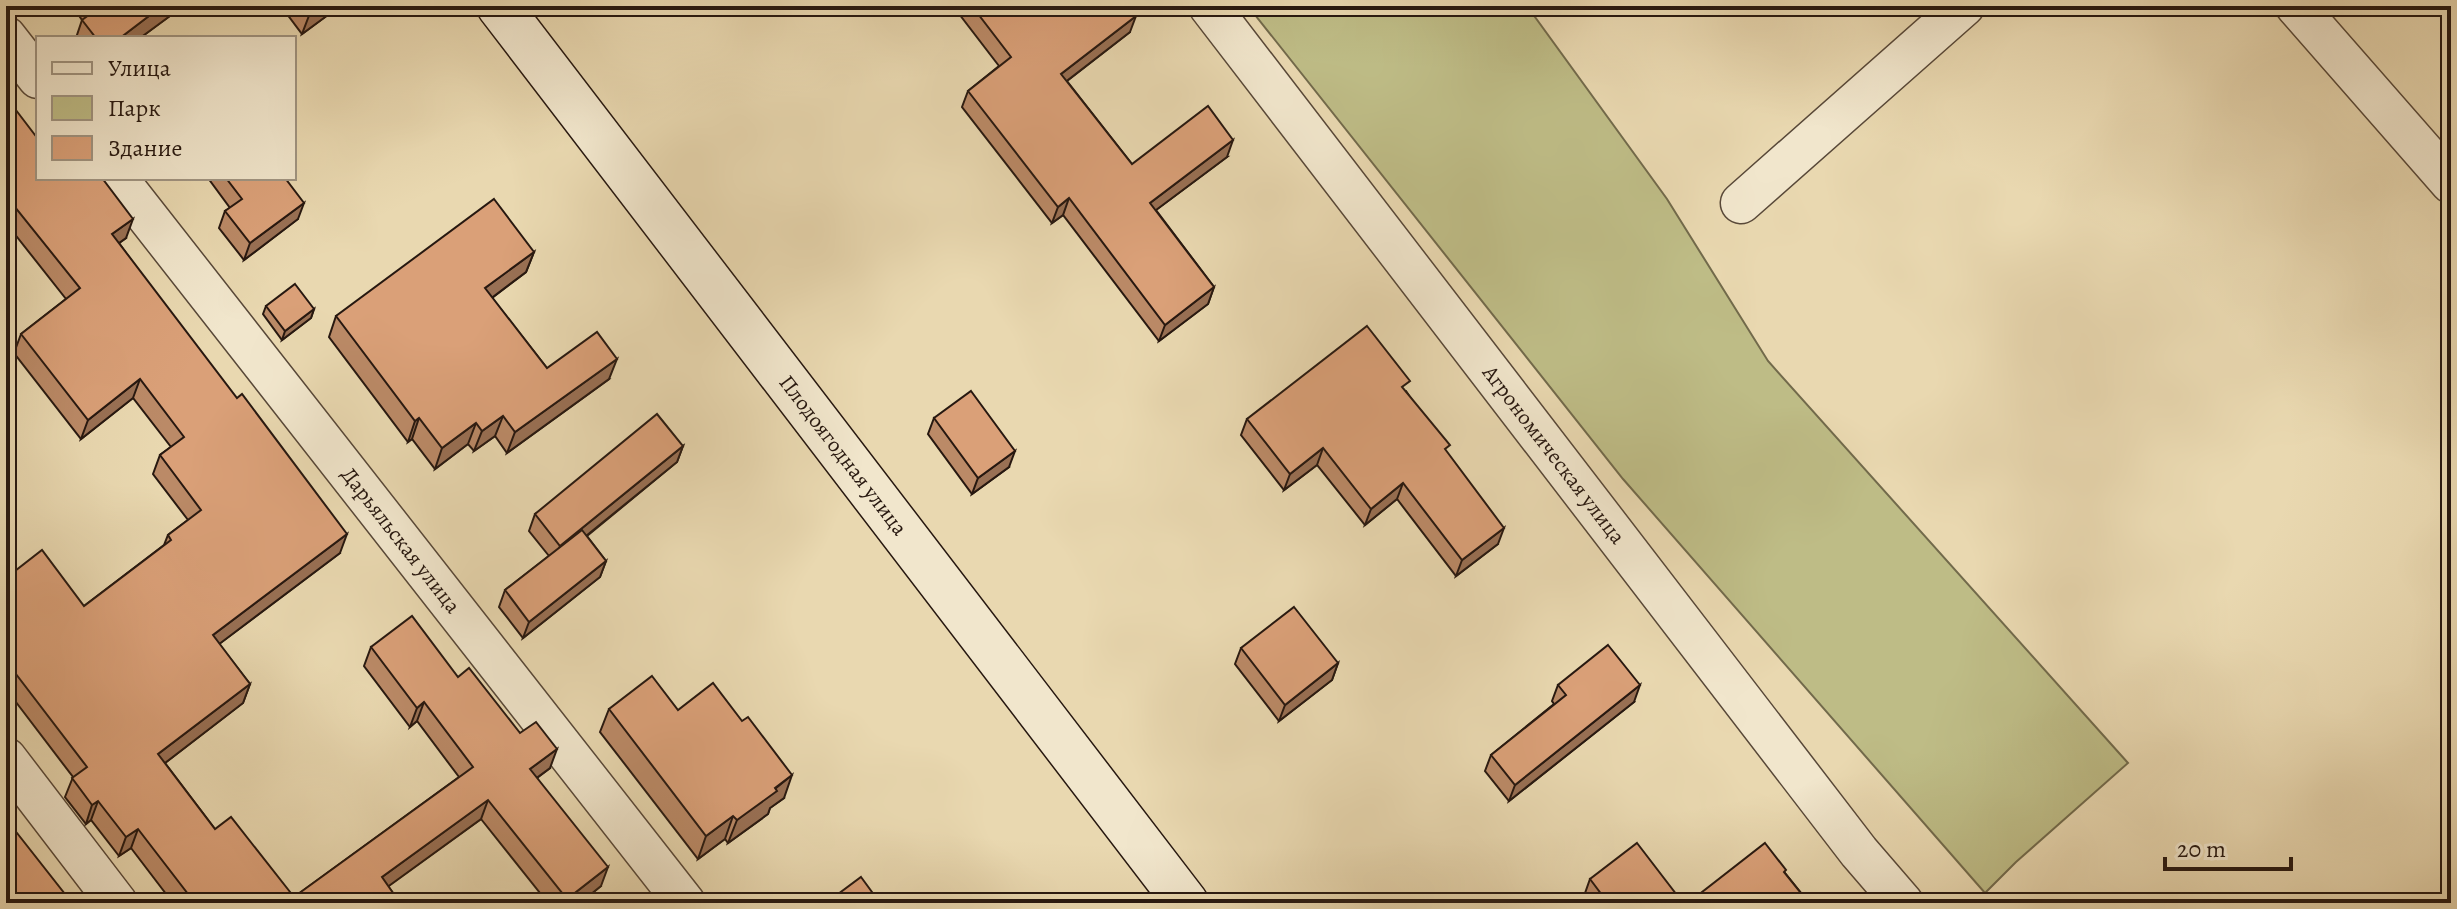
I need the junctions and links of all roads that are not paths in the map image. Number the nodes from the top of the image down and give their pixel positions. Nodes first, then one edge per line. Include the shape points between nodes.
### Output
1 (499, 6) edge
2 (1209, 6) edge
3 (1964, 6) edge
4 (2296, 6) edge
5 (6, 37) edge
6 (36, 75) edge
7 (119, 180) edge
8 (2451, 183) edge
9 (1741, 203) dead end
10 (6, 758) edge
11 (117, 903) edge
12 (685, 903) edge
13 (1186, 903) edge
14 (1903, 903) edge

1 - 13 street, Плодоягодная улица
2 - 14 street, Агрономическая улица
3 - 9 street
4 - 8 street
5 - 6 street
7 - 12 street, Дарьяльская улица
10 - 11 street

